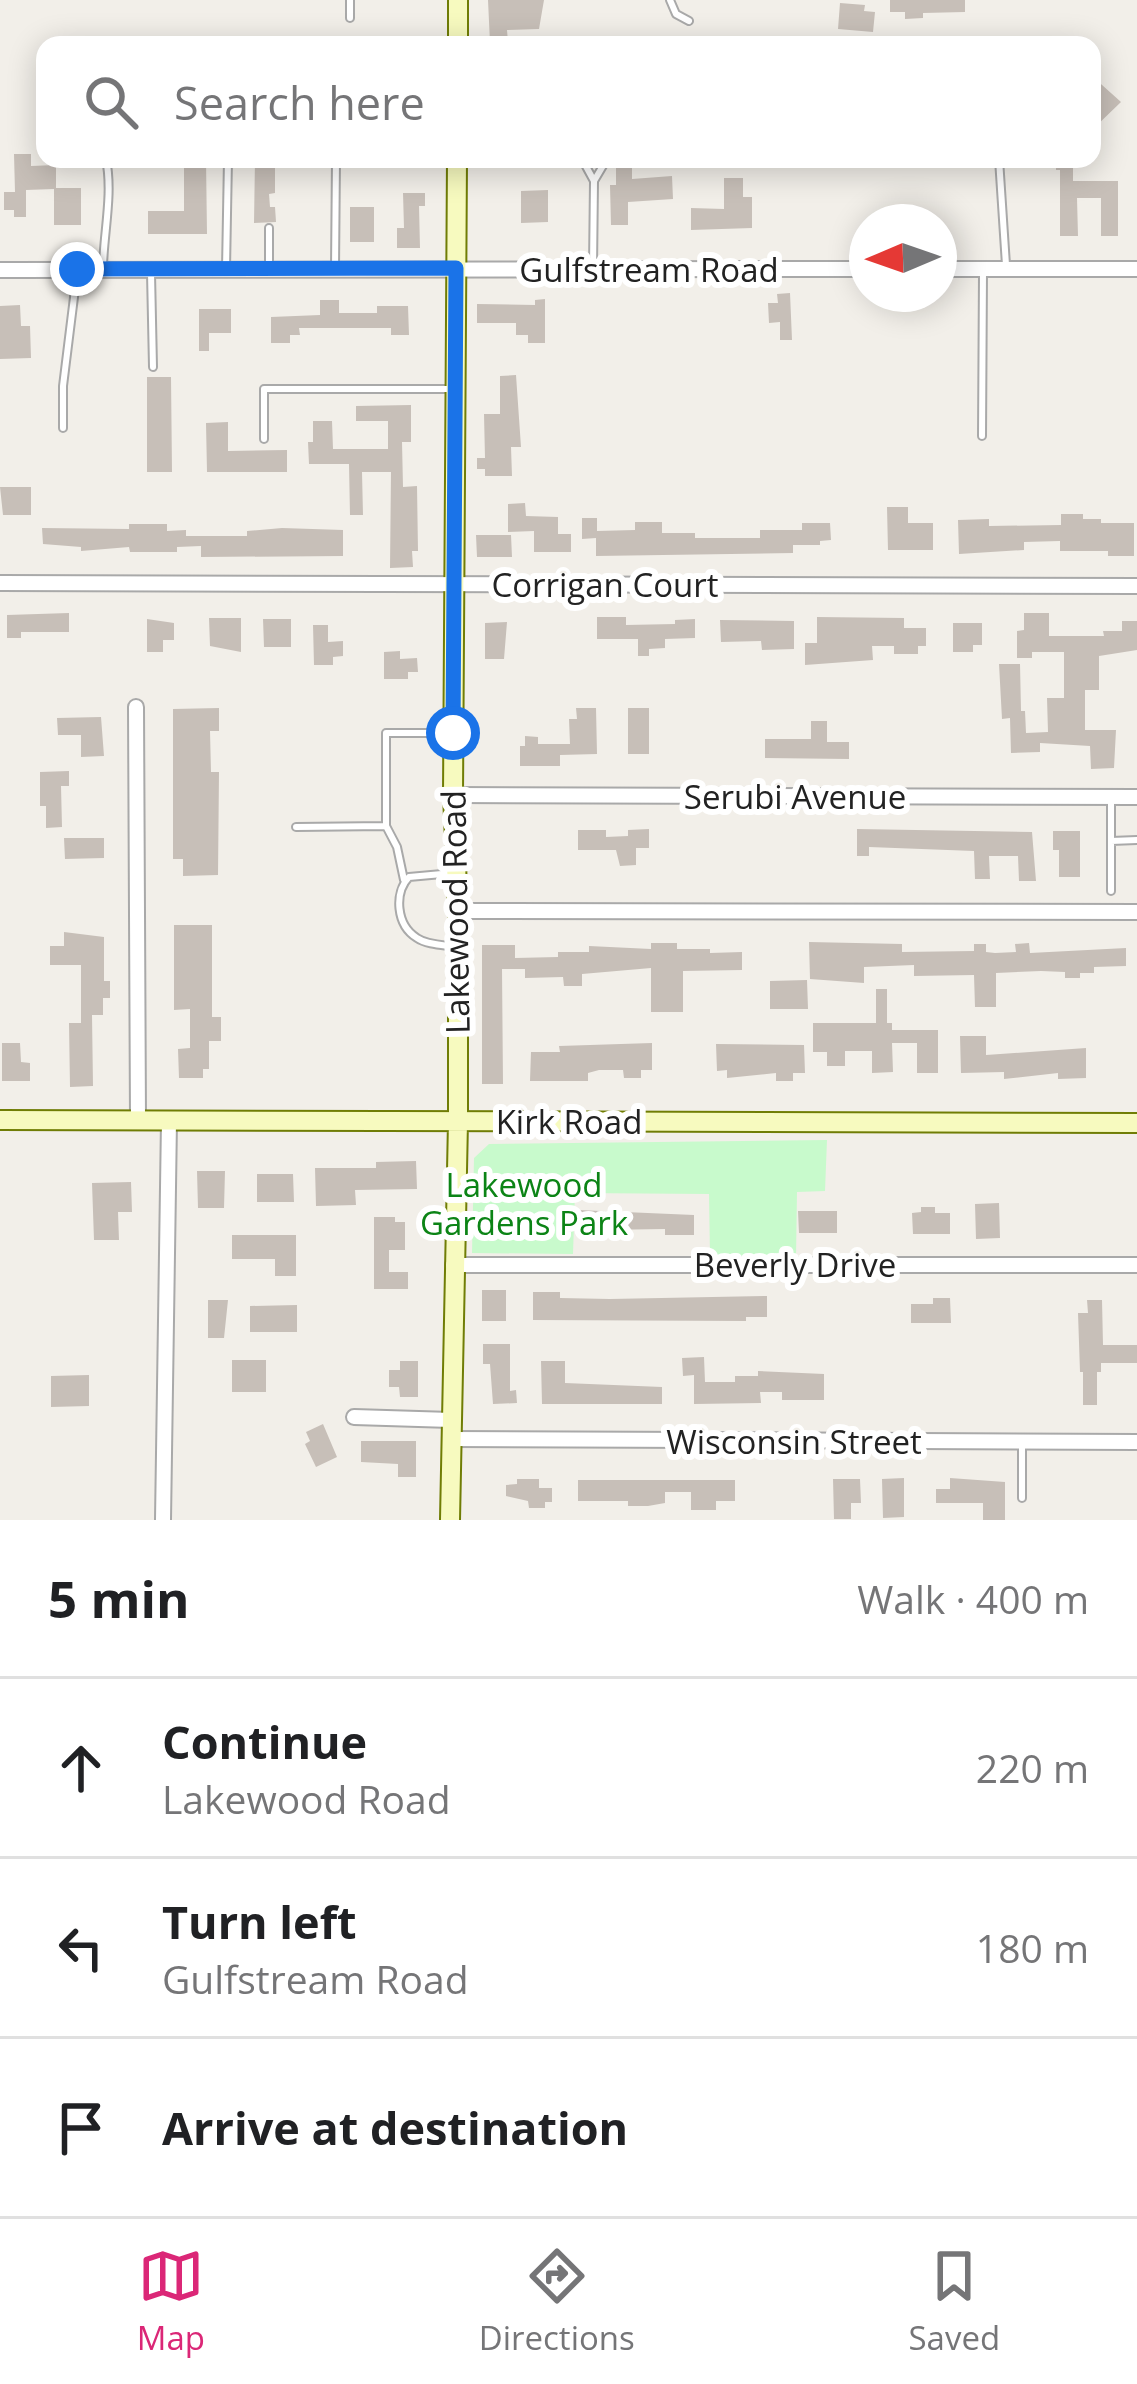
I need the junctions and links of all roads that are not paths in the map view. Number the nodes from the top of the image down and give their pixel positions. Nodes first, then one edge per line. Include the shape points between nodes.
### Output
1 (350, 0) edge
2 (458, 0) edge
3 (670, 0) edge
4 (350, 18) dead end
5 (689, 21) dead end
6 (458, 36) edge
7 (108, 168) edge
8 (228, 168) edge
9 (336, 168) edge
10 (457, 168) edge
11 (587, 168) edge
12 (602, 168) edge
13 (1000, 168) edge
14 (594, 181) junction
15 (269, 228) dead end
16 (334, 268) junction
17 (456, 268) junction
18 (593, 268) junction
19 (77, 269) junction
20 (103, 269) junction
21 (152, 269) junction
22 (226, 269) junction
23 (269, 269) junction
24 (849, 269) edge
25 (957, 269) edge
26 (982, 269) junction
27 (1007, 269) junction
28 (1137, 269) edge
29 (0, 270) edge
30 (153, 367) dead end
31 (455, 389) junction
32 (63, 428) dead end
33 (982, 436) dead end
34 (264, 439) dead end
35 (0, 583) edge
36 (454, 584) junction
37 (1137, 586) edge
38 (136, 706) dead end
39 (453, 733) junction
40 (453, 795) junction
41 (1111, 797) junction
42 (1137, 797) edge
43 (296, 826) dead end
44 (386, 826) junction
45 (1137, 840) edge
46 (1111, 841) junction
47 (456, 872) junction
48 (404, 880) junction
49 (1111, 891) dead end
50 (458, 911) junction
51 (1137, 912) edge
52 (458, 947) junction
53 (0, 1120) edge
54 (138, 1120) junction
55 (169, 1120) junction
56 (458, 1121) junction
57 (1137, 1123) edge
58 (1137, 1264) edge
59 (453, 1265) junction
60 (354, 1417) dead end
61 (451, 1429) junction
62 (1022, 1442) junction
63 (1137, 1442) edge
64 (1022, 1498) dead end
65 (164, 1520) edge
66 (449, 1520) edge

1 - 4 lane
2 - 6 street
3 - 5 lane
7 - 20 lane
8 - 22 lane
9 - 16 lane
10 - 17 street, Lakewood Road
11 - 14 lane
12 - 14 lane
13 - 27 lane
14 - 18 lane
15 - 23 lane
16 - 17 street, Gulfstream Road
16 - 23 street, Gulfstream Road
17 - 18 street, Gulfstream Road
17 - 31 street, Lakewood Road
18 - 24 street, Gulfstream Road
19 - 20 street, Gulfstream Road
19 - 29 street, Gulfstream Road
19 - 32 lane
20 - 21 street, Gulfstream Road
21 - 22 street, Gulfstream Road
21 - 30 lane
22 - 23 street, Gulfstream Road
25 - 26 street
26 - 27 street
26 - 33 lane
27 - 28 street
31 - 34 lane via 263,388
31 - 36 street, Lakewood Road
35 - 36 street, Corrigan Court
36 - 37 street, Corrigan Court
36 - 39 street, Lakewood Road
38 - 54 street
39 - 40 street, Lakewood Road
39 - 44 lane via 386,733
40 - 41 street, Serubi Avenue
40 - 47 street, Lakewood Road
41 - 42 street, Serubi Avenue
41 - 46 lane
43 - 44 lane
44 - 48 lane
45 - 46 lane
46 - 49 lane
47 - 48 lane
47 - 50 street, Lakewood Road
48 - 52 lane via 406,927 417,938
50 - 51 street
50 - 52 street, Lakewood Road
52 - 56 street, Lakewood Road
53 - 54 street, Kirk Road
54 - 55 street, Kirk Road
55 - 56 street, Kirk Road
55 - 65 street
56 - 57 street, Kirk Road
56 - 59 street, Lakewood Road
58 - 59 street, Beverly Drive
59 - 61 street, Lakewood Road
60 - 61 street, Wisconsin Street
61 - 62 street, Wisconsin Street
61 - 66 street, Lakewood Road
62 - 63 street, Wisconsin Street
62 - 64 lane

